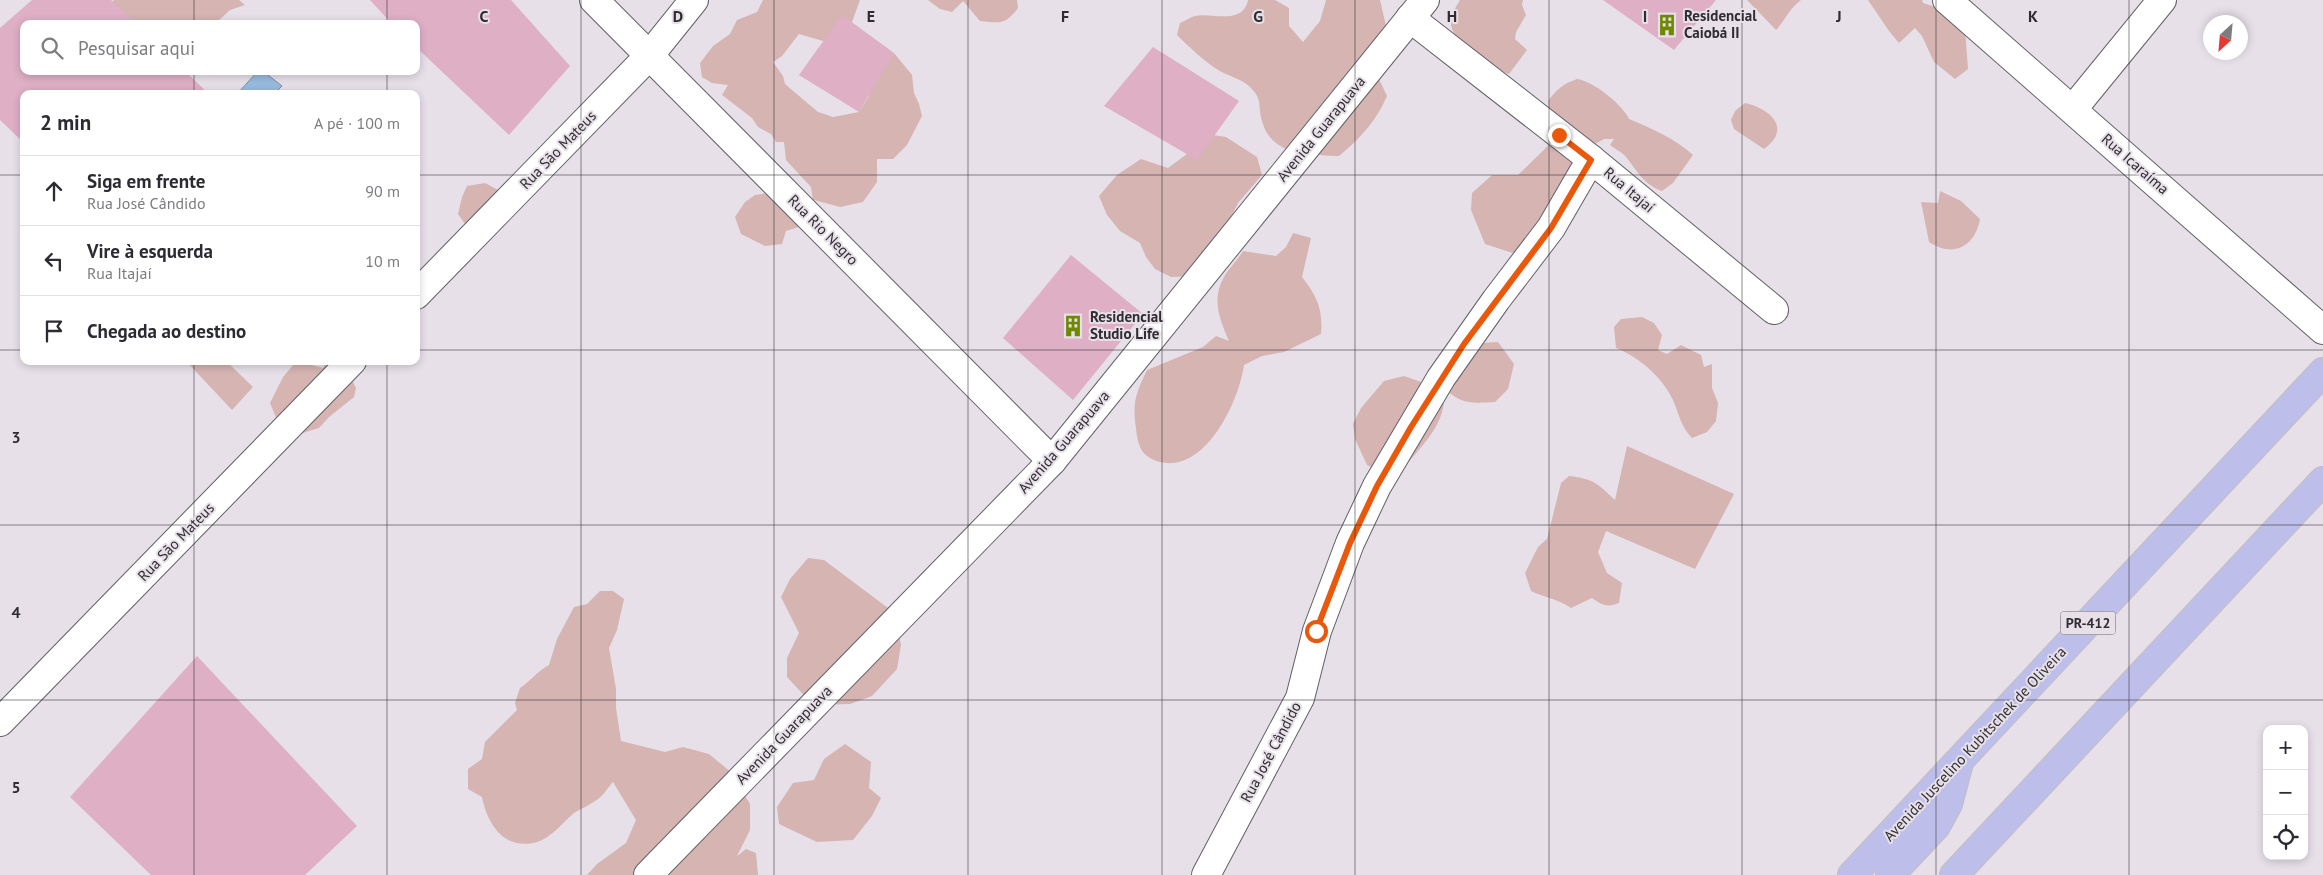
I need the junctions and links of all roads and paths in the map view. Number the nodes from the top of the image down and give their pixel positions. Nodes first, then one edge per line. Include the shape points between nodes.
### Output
1 (594, 0) edge
2 (694, 0) edge
3 (1947, 0) edge
4 (2162, 0) edge
5 (1417, 9) edge
6 (649, 56) junction
7 (2073, 110) junction
8 (1591, 160) junction
9 (420, 291) edge
10 (1774, 310) dead end
11 (2323, 330) edge
12 (348, 365) edge
13 (2323, 372) edge
14 (1052, 461) junction
15 (2323, 481) edge
16 (0, 722) edge
17 (1960, 760) junction
18 (648, 875) edge
19 (1206, 875) edge
20 (1852, 875) edge
21 (1890, 875) edge
22 (1954, 875) edge

1 - 6 street, Rua Rio Negro
2 - 6 street, Rua São Mateus
3 - 7 street, Rua Icaraíma
4 - 7 street
5 - 8 street, Rua Itajaí
5 - 14 street, Avenida Guarapuava
6 - 9 street, Rua São Mateus
6 - 14 street, Rua Rio Negro
7 - 11 street, Rua Icaraíma
8 - 10 street, Rua Itajaí
8 - 19 street, Rua José Cândido via 1551,228 1441,378 1377,486 1350,543 1316,631 1300,698
12 - 16 street, Rua São Mateus
13 - 17 main road, Avenida Juscelino Kubitschek de Oliveira / PR-412
14 - 18 street, Avenida Guarapuava
15 - 22 main road
17 - 20 main road, Avenida Juscelino Kubitschek de Oliveira / PR-412
17 - 21 main road via 1948,804 1936,826

